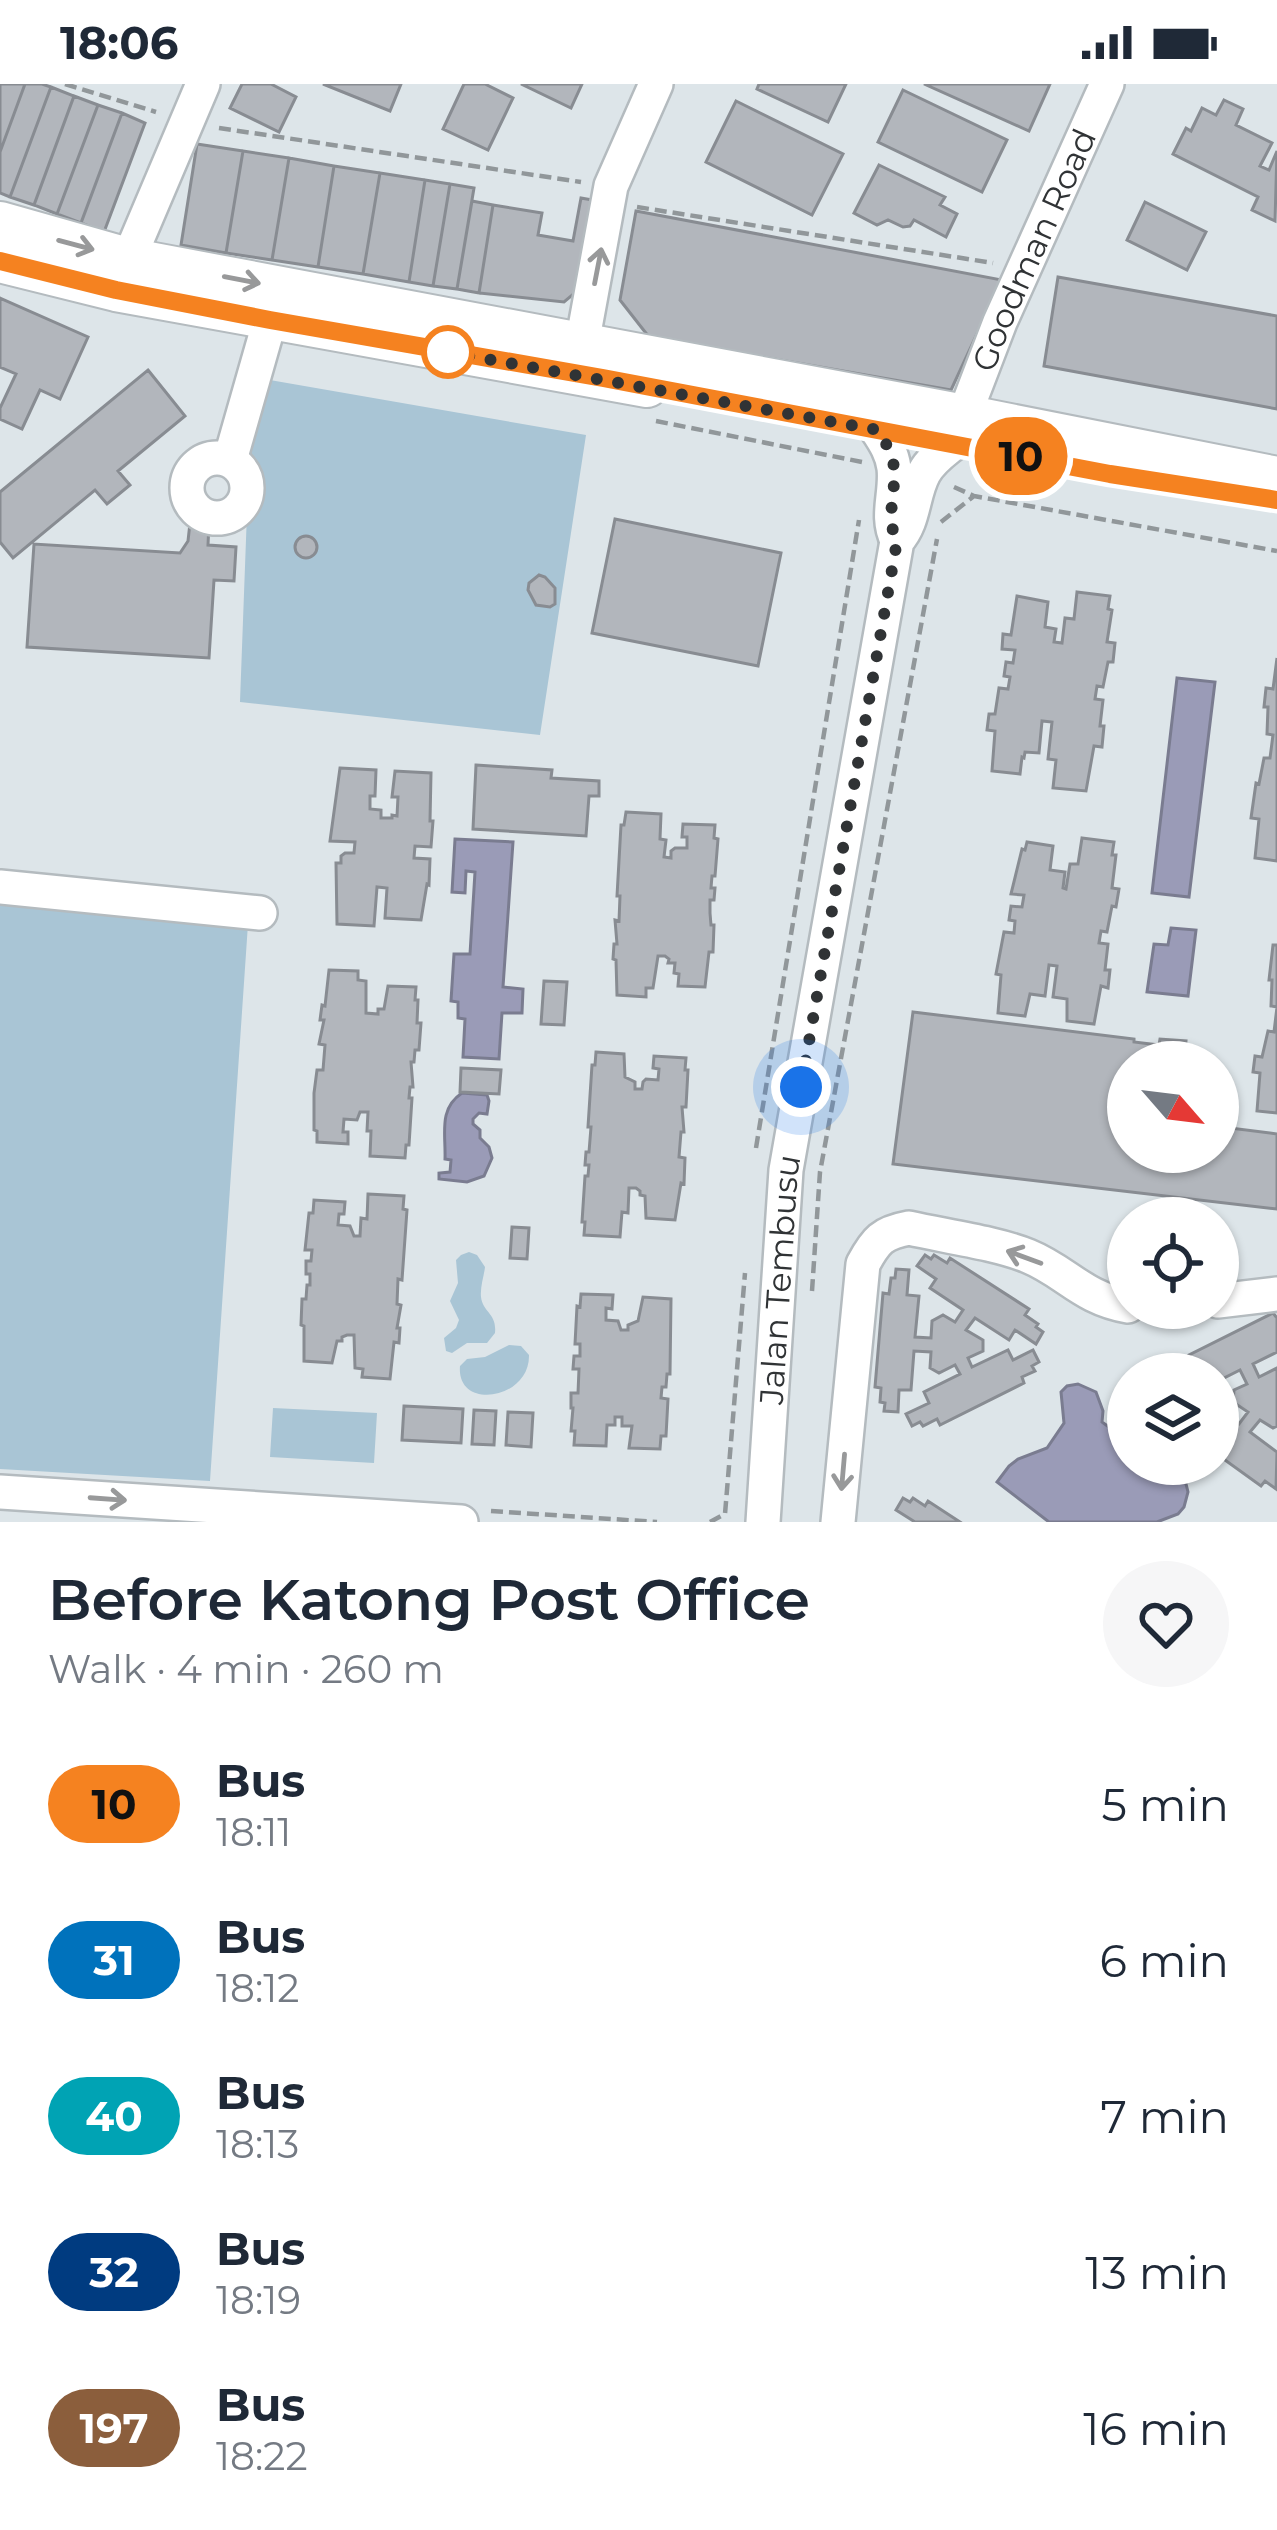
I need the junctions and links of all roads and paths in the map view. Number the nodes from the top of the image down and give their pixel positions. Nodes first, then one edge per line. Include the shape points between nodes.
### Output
1 (64, 84) edge
2 (203, 84) edge
3 (656, 84) edge
4 (1107, 84) edge
5 (187, 123) junction
6 (609, 194) junction
7 (0, 223) edge
8 (0, 261) edge
9 (1011, 266) dead end
10 (122, 274) junction
11 (270, 320) junction
12 (582, 344) junction
13 (959, 429) junction
14 (878, 430) junction
15 (230, 460) dead end
16 (1277, 478) edge
17 (974, 496) dead end
18 (1277, 500) edge
19 (897, 541) junction
20 (0, 887) edge
21 (260, 913) dead end
22 (812, 1289) dead end
23 (1277, 1294) edge
24 (1239, 1299) edge
25 (1107, 1300) edge
26 (0, 1492) edge
27 (214, 1514) edge
28 (461, 1522) edge
29 (763, 1522) edge
30 (838, 1522) edge

1 - 5 path
2 - 5 street
3 - 6 street
4 - 13 street, Goodman Road
5 - 6 path
5 - 10 street
6 - 9 path
12 -> 6 street
7 -> 10 main road
8 - 10 main road
10 - 11 main road
10 -> 12 main road
11 - 14 main road
11 - 15 street
12 - 13 main road
13 - 14 main road
13 - 16 main road
13 - 18 main road via 1110,474
13 - 19 street, Goodman Road via 923,474
14 - 19 street via 894,468 890,520
17 - 22 path via 940,523 820,1172
19 - 29 street, Jalan Tembusu via 786,1171
20 - 21 street
23 - 24 street
25 -> 30 street via 1027,1256 909,1228 874,1243 862,1264
26 -> 27 street
27 - 28 street

